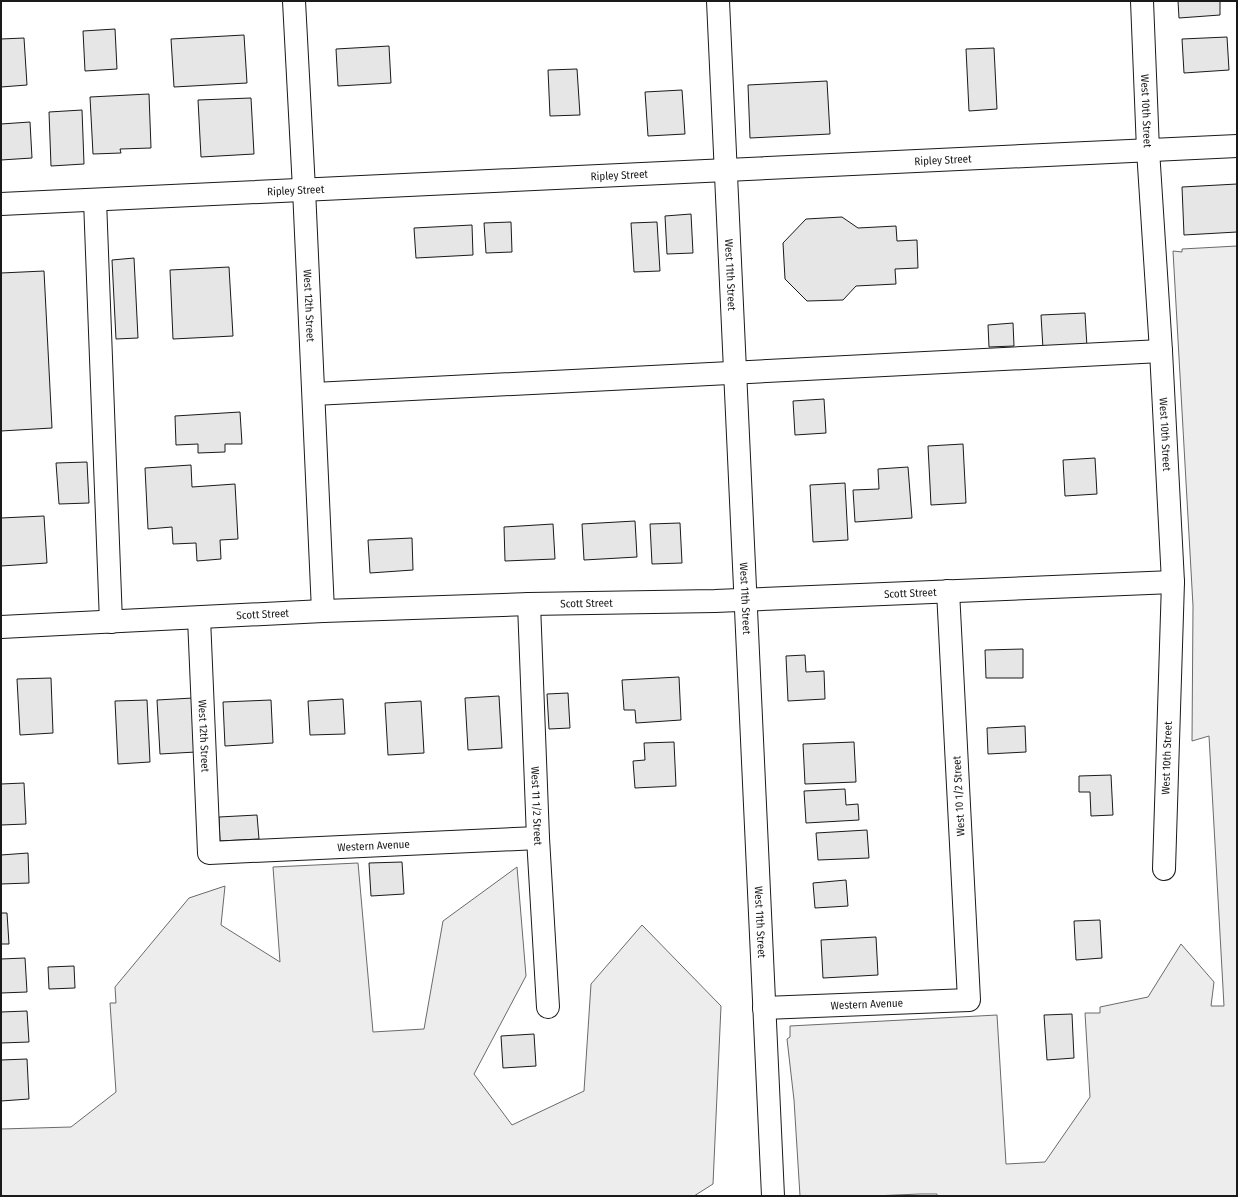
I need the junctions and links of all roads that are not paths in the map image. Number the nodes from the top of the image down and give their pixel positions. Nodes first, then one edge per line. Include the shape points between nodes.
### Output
1 (294, 1) edge
2 (718, 1) edge
3 (1142, 1) edge
4 (1237, 146) edge
5 (1148, 150) junction
6 (727, 169) junction
7 (304, 189) junction
8 (95, 200) junction
9 (1, 204) edge
10 (1161, 352) junction
11 (736, 374) junction
12 (314, 394) junction
13 (1173, 582) junction
14 (948, 591) junction
15 (746, 598) junction
16 (528, 604) junction
17 (323, 611) junction
18 (198, 618) junction
19 (110, 622) junction
20 (1, 627) edge
21 (538, 838) junction
22 (209, 853) joint
23 (1164, 869) dead end
24 (970, 1000) joint
25 (548, 1007) dead end
26 (764, 1008) junction
27 (773, 1196) edge

1 - 7 street, West 12th Street
2 - 6 street, West 11th Street
3 - 5 street, West 10th Street
4 - 5 street, Ripley Street
5 - 6 street, Ripley Street
5 - 10 street, West 10th Street
6 - 7 street, Ripley Street
6 - 11 street, West 11th Street
7 - 8 street, Ripley Street
7 - 12 street, West 12th Street
8 - 9 street, Ripley Street
8 - 19 street
10 - 11 street
10 - 13 street, West 10th Street
11 - 12 street
11 - 15 street, West 11th Street
12 - 17 street, West 12th Street
13 - 14 street, Scott Street
13 - 23 street, West 10th Street
14 - 15 street, Scott Street
14 - 24 street, West 10 1/2 Street
15 - 16 street, Scott Street via 715,601
15 - 26 street, West 11th Street
16 - 17 street, Scott Street
16 - 21 street, West 11 1/2 Street
17 - 18 street, Scott Street
18 - 19 street, Scott Street
18 - 22 street, West 12th Street
19 - 20 street, Scott Street
21 - 22 street, Western Avenue
21 - 25 street, West 11 1/2 Street
24 - 26 street, Western Avenue
26 - 27 street, West 11th Street

